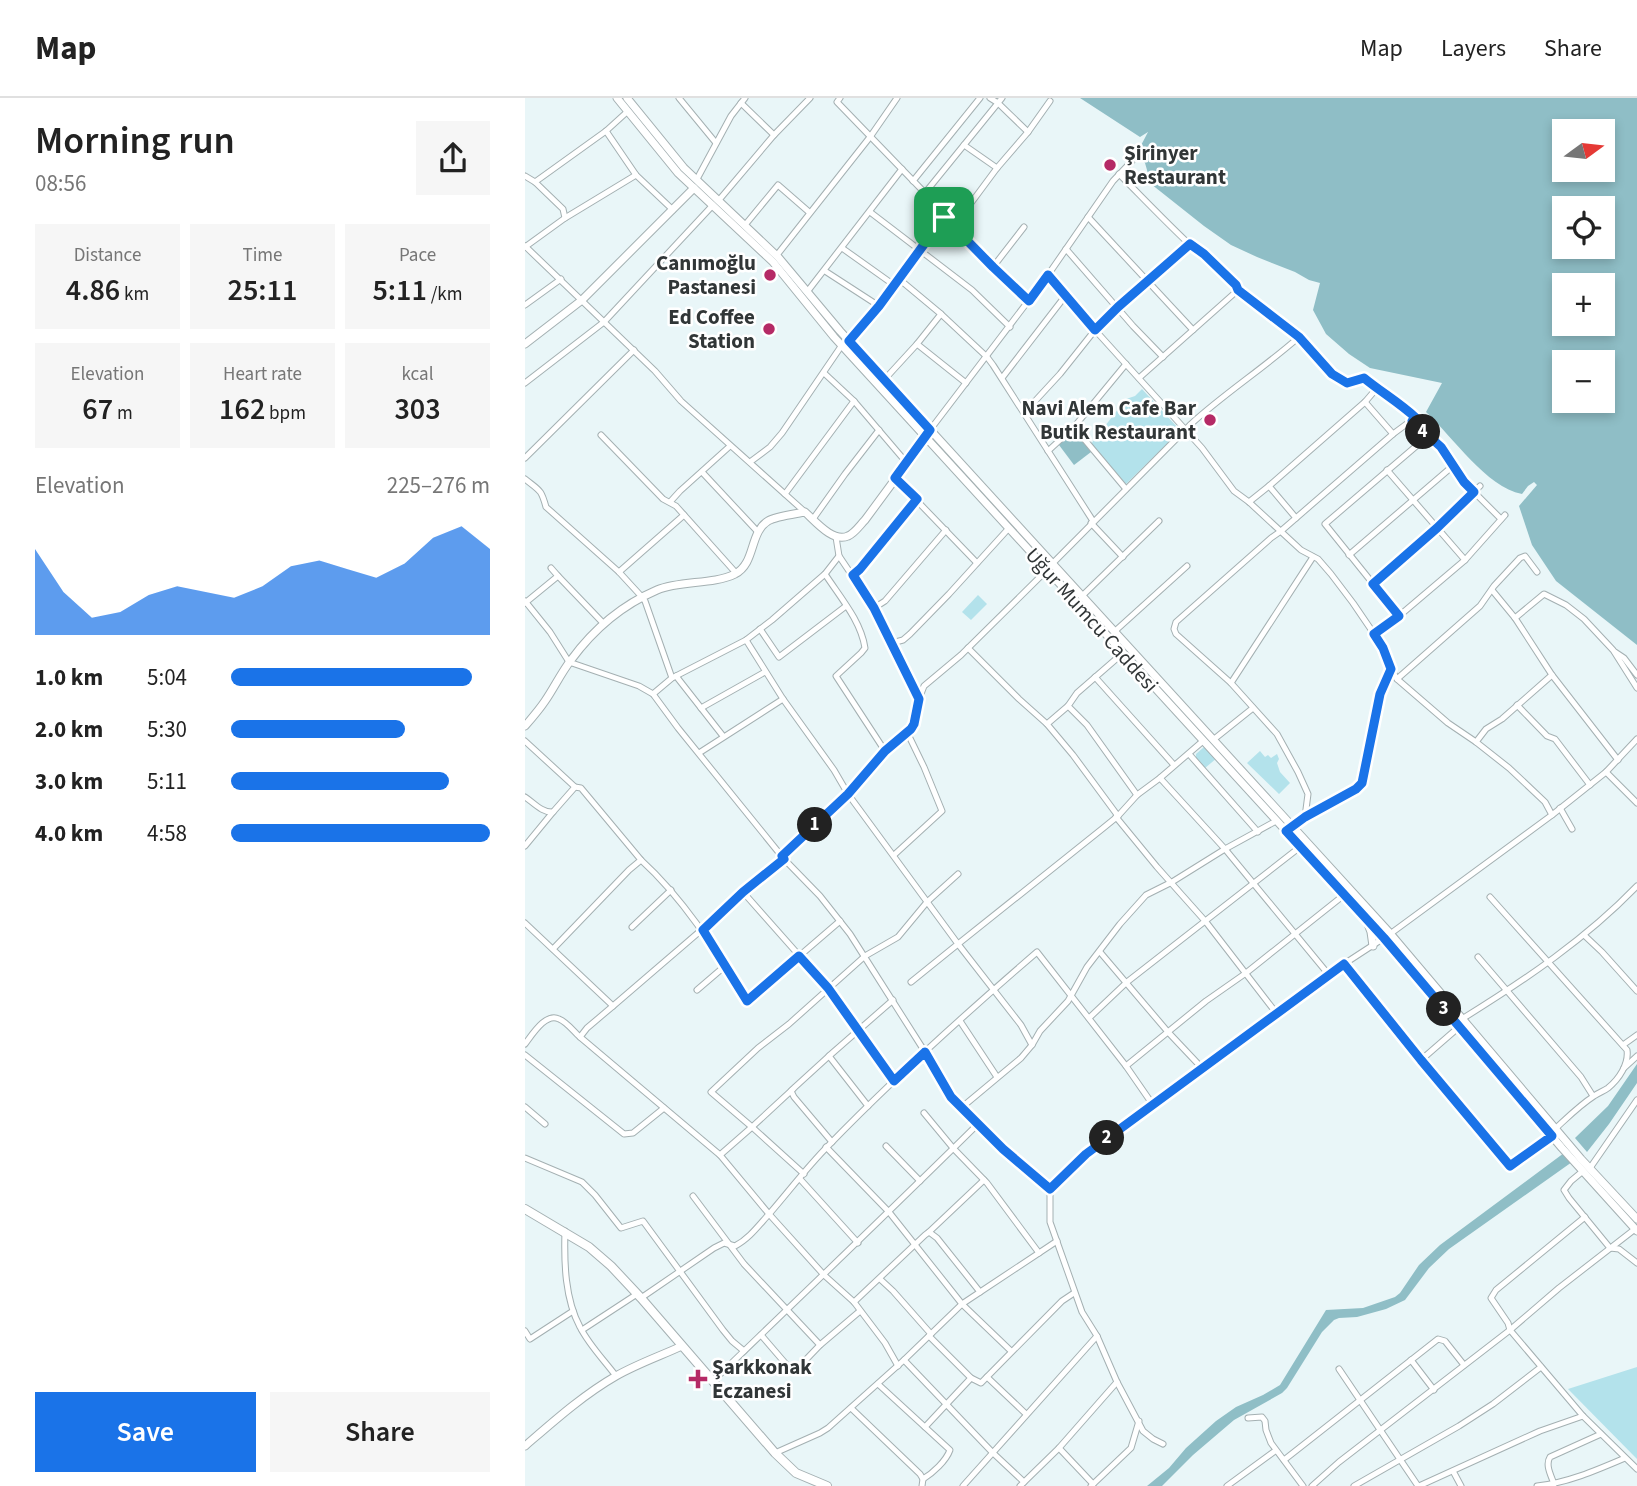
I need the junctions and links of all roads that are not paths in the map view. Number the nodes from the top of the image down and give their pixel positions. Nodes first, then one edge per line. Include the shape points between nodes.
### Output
1 (617, 98) edge
2 (627, 98) edge
3 (679, 98) edge
4 (732, 98) edge
5 (810, 98) edge
6 (840, 98) edge
7 (897, 98) edge
8 (980, 98) edge
9 (990, 98) edge
10 (1000, 101) edge
11 (1050, 101) dead end
12 (742, 102) edge
13 (628, 111) junction
14 (606, 131) junction
15 (1028, 132) junction
16 (774, 135) junction
17 (870, 137) junction
18 (716, 143) junction
19 (964, 145) junction
20 (1132, 162) dead end
21 (997, 168) junction
22 (902, 169) junction
23 (1119, 174) junction
24 (636, 175) junction
25 (525, 176) edge
26 (913, 181) junction
27 (534, 182) junction
28 (695, 184) junction
29 (925, 193) junction
30 (716, 202) junction
31 (673, 210) junction
32 (809, 212) junction
33 (870, 212) junction
34 (944, 217) junction
35 (1088, 217) junction
36 (565, 218) junction
37 (745, 225) junction
38 (954, 226) junction
39 (1024, 227) dead end
40 (1190, 244) junction
41 (525, 247) edge
42 (842, 248) junction
43 (1066, 249) junction
44 (921, 250) junction
45 (777, 256) junction
46 (993, 267) junction
47 (825, 271) junction
48 (1048, 275) junction
49 (561, 279) junction
50 (1148, 281) junction
51 (897, 282) junction
52 (1238, 290) junction
53 (805, 295) junction
54 (1066, 295) junction
55 (582, 300) junction
56 (1029, 301) junction
57 (525, 305) edge
58 (879, 306) junction
59 (1118, 307) junction
60 (941, 314) junction
61 (604, 322) junction
62 (1010, 327) junction
63 (1095, 330) junction
64 (1192, 330) junction
65 (1299, 337) junction
66 (846, 343) junction
67 (525, 344) edge
68 (917, 344) junction
69 (634, 350) junction
70 (986, 357) junction
71 (1163, 357) junction
72 (1126, 363) junction
73 (824, 373) junction
74 (1002, 378) junction
75 (1139, 378) junction
76 (884, 380) junction
77 (525, 383) edge
78 (966, 383) junction
79 (1377, 388) junction
80 (854, 401) junction
81 (1365, 402) junction
82 (1024, 413) junction
83 (1412, 421) junction
84 (1074, 426) junction
85 (879, 430) junction
86 (1186, 430) junction
87 (928, 434) junction
88 (1392, 434) junction
89 (601, 435) dead end
90 (1428, 436) junction
91 (730, 446) junction
92 (1048, 451) junction
93 (525, 458) edge
94 (750, 462) junction
95 (906, 463) junction
96 (1454, 465) junction
97 (1387, 470) junction
98 (702, 472) junction
99 (895, 478) junction
100 (525, 479) edge
101 (1269, 486) junction
102 (1480, 486) dead end
103 (1126, 489) junction
104 (1474, 492) junction
105 (785, 494) junction
106 (917, 499) junction
107 (1413, 500) junction
108 (670, 502) junction
109 (1249, 502) junction
110 (805, 512) junction
111 (684, 515) junction
112 (813, 519) junction
113 (1296, 519) junction
114 (1159, 521) dead end
115 (1092, 522) junction
116 (1009, 528) junction
117 (1437, 528) junction
118 (946, 530) junction
119 (1281, 531) junction
120 (758, 532) junction
121 (836, 537) junction
122 (1349, 555) junction
123 (839, 556) junction
124 (1123, 557) junction
125 (1313, 557) junction
126 (1465, 560) junction
127 (977, 563) junction
128 (1187, 566) dead end
129 (1049, 567) junction
130 (551, 568) dead end
131 (619, 572) junction
132 (1537, 572) dead end
133 (736, 573) junction
134 (825, 574) junction
135 (853, 575) junction
136 (558, 576) junction
137 (1373, 584) junction
138 (1492, 590) junction
139 (1081, 596) junction
140 (642, 597) junction
141 (525, 602) edge
142 (846, 606) junction
143 (874, 608) junction
144 (1399, 616) junction
145 (1515, 618) junction
146 (604, 624) junction
147 (760, 629) junction
148 (1114, 632) junction
149 (1374, 634) junction
150 (745, 640) junction
151 (892, 643) junction
152 (968, 649) junction
153 (1613, 650) junction
154 (1123, 653) junction
155 (569, 662) junction
156 (1391, 669) junction
157 (765, 672) junction
158 (1552, 675) junction
159 (1637, 675) edge
160 (674, 677) junction
161 (1095, 677) junction
162 (1397, 679) junction
163 (1231, 683) junction
164 (1637, 688) edge
165 (653, 694) junction
166 (783, 699) junction
167 (919, 699) junction
168 (1517, 705) junction
169 (1067, 706) junction
170 (701, 708) junction
171 (1253, 708) junction
172 (527, 721) edge
173 (1047, 724) junction
174 (907, 733) junction
175 (723, 736) junction
176 (1637, 739) edge
177 (1213, 740) junction
178 (525, 741) edge
179 (1203, 741) junction
180 (1476, 742) junction
181 (885, 751) junction
182 (699, 753) junction
183 (1189, 754) junction
184 (1618, 760) junction
185 (1174, 765) junction
186 (1606, 772) junction
187 (1160, 778) junction
188 (1590, 785) junction
189 (575, 787) junction
190 (848, 794) junction
191 (1137, 794) junction
192 (525, 797) edge
193 (1637, 803) edge
194 (1560, 808) junction
195 (553, 812) junction
196 (1552, 815) junction
197 (1117, 816) junction
198 (1305, 817) junction
199 (1279, 818) junction
200 (1289, 829) junction
201 (1572, 829) dead end
202 (1258, 832) junction
203 (525, 846) edge
204 (1300, 847) junction
205 (1225, 849) junction
206 (894, 855) junction
207 (783, 858) junction
208 (641, 860) junction
209 (958, 874) dead end
210 (1172, 882) junction
211 (1253, 883) junction
212 (1637, 886) edge
213 (671, 890) junction
214 (743, 892) junction
215 (1344, 895) junction
216 (1490, 897) dead end
217 (927, 902) junction
218 (1367, 920) junction
219 (840, 921) junction
220 (1206, 922) junction
221 (525, 923) edge
222 (632, 927) dead end
223 (703, 930) junction
224 (1296, 934) junction
225 (1584, 935) junction
226 (1387, 936) junction
227 (958, 944) junction
228 (1373, 946) junction
229 (553, 948) junction
230 (1100, 952) junction
231 (799, 956) junction
232 (865, 956) junction
233 (1478, 957) dead end
234 (1549, 962) junction
235 (1344, 964) junction
236 (725, 966) junction
237 (1245, 973) junction
238 (1329, 975) junction
239 (912, 982) dead end
240 (1127, 982) junction
241 (828, 988) junction
242 (994, 989) junction
243 (697, 990) dead end
244 (1508, 991) junction
245 (1637, 991) edge
246 (1072, 995) junction
247 (893, 1000) junction
248 (613, 1006) junction
249 (1277, 1014) junction
250 (1089, 1018) junction
251 (1462, 1019) junction
252 (960, 1021) junction
253 (1459, 1027) junction
254 (858, 1030) junction
255 (1168, 1032) junction
256 (1637, 1035) edge
257 (580, 1037) junction
258 (525, 1044) edge
259 (1032, 1045) junction
260 (1623, 1045) junction
261 (925, 1052) junction
262 (525, 1055) edge
263 (829, 1056) junction
264 (1637, 1056) edge
265 (1421, 1060) junction
266 (1126, 1066) junction
267 (1202, 1068) junction
268 (1624, 1068) junction
269 (997, 1077) junction
270 (894, 1081) junction
271 (792, 1090) junction
272 (1593, 1096) junction
273 (1637, 1100) edge
274 (1153, 1105) junction
275 (868, 1106) junction
276 (525, 1107) edge
277 (664, 1108) junction
278 (961, 1108) junction
279 (924, 1113) dead end
280 (545, 1124) dead end
281 (978, 1124) junction
282 (752, 1127) junction
283 (1554, 1132) junction
284 (832, 1142) junction
285 (886, 1146) dead end
286 (826, 1147) junction
287 (953, 1148) junction
288 (720, 1155) junction
289 (525, 1158) edge
290 (1586, 1169) junction
291 (802, 1176) junction
292 (984, 1180) junction
293 (920, 1181) junction
294 (1050, 1189) junction
295 (693, 1196) dead end
296 (525, 1209) edge
297 (889, 1212) junction
298 (769, 1214) junction
299 (1585, 1217) junction
300 (1637, 1219) edge
301 (1636, 1230) edge
302 (565, 1231) junction
303 (929, 1233) junction
304 (1057, 1241) junction
305 (858, 1243) junction
306 (729, 1244) junction
307 (915, 1245) junction
308 (1611, 1248) junction
309 (1039, 1253) junction
310 (1637, 1263) edge
311 (679, 1272) junction
312 (824, 1275) junction
313 (880, 1279) junction
314 (980, 1292) junction
315 (1074, 1293) junction
316 (639, 1296) junction
317 (854, 1302) junction
318 (963, 1304) junction
319 (786, 1310) junction
320 (573, 1311) junction
321 (860, 1311) junction
322 (582, 1330) junction
323 (525, 1331) edge
324 (1510, 1331) junction
325 (761, 1335) junction
326 (930, 1335) junction
327 (1097, 1336) junction
328 (528, 1341) edge
329 (820, 1345) junction
330 (682, 1346) junction
331 (744, 1351) junction
332 (1011, 1351) junction
333 (904, 1360) junction
334 (1411, 1360) junction
335 (1464, 1364) junction
336 (898, 1366) junction
337 (1541, 1367) junction
338 (1339, 1369) dead end
339 (616, 1376) junction
340 (987, 1377) junction
341 (971, 1378) junction
342 (713, 1381) junction
343 (1118, 1382) junction
344 (878, 1384) junction
345 (1434, 1390) junction
346 (1360, 1401) junction
347 (946, 1403) junction
348 (851, 1408) junction
349 (1026, 1414) junction
350 (1583, 1416) junction
351 (1248, 1418) dead end
352 (1139, 1421) junction
353 (925, 1427) junction
354 (1381, 1430) junction
355 (1601, 1434) junction
356 (1163, 1444) dead end
357 (525, 1446) edge
358 (1059, 1448) junction
359 (1275, 1451) junction
360 (992, 1452) junction
361 (775, 1453) junction
362 (1625, 1458) junction
363 (1400, 1459) junction
364 (1284, 1460) junction
365 (1637, 1469) edge
366 (1453, 1471) junction
367 (923, 1482) edge
368 (1022, 1484) edge
369 (1554, 1484) edge
370 (1093, 1485) edge
371 (827, 1486) edge
372 (963, 1486) edge
373 (1227, 1486) edge
374 (1303, 1486) edge
375 (1313, 1486) edge
376 (1354, 1486) edge
377 (1419, 1486) edge
378 (1461, 1486) edge
379 (1537, 1486) edge

1 - 13 street, Uğur Mumcu Caddesi
2 - 28 street, Uğur Mumcu Caddesi
3 - 18 street
4 - 12 street
5 - 16 street
6 - 17 street via 837,102
7 - 17 street
8 - 26 street
9 - 10 street
10 - 15 street
10 - 19 street
11 - 15 street
12 - 16 street
12 - 18 street
13 - 14 street
13 - 28 street, Uğur Mumcu Caddesi via 678,173
14 - 24 street
14 - 27 street
15 - 21 street
16 - 30 street
17 - 22 street
17 - 32 street
18 - 28 street
19 - 21 street
19 - 29 street
20 - 23 street
21 - 38 street
22 - 26 street
22 - 33 street
23 - 35 street
23 - 40 street
24 - 31 street
24 - 36 street
25 - 27 street
26 - 29 street
27 - 36 street via 563,209
28 - 30 street, Uğur Mumcu Caddesi
28 - 31 street
29 - 34 street
30 - 37 street, Uğur Mumcu Caddesi
30 - 53 street, Uğur Mumcu Caddesi
30 - 61 street
31 - 55 street
32 - 37 street via 778,185
32 - 45 street
33 - 42 street
33 - 44 street
34 - 38 street
34 - 44 street
35 - 43 street
35 - 50 street
36 - 41 street
37 - 45 street, Uğur Mumcu Caddesi
38 - 46 street
39 - 46 street
40 - 50 street
40 - 52 street
41 - 49 street
42 - 47 street
42 - 51 street
43 - 48 street
43 - 59 street
44 - 51 street
44 - 62 street
45 - 53 street, Uğur Mumcu Caddesi
46 - 56 street
47 - 53 street
47 - 58 street
48 - 54 street
48 - 56 street
49 - 55 street
49 - 57 street
50 - 59 street
50 - 64 street
51 - 58 street
51 - 60 street
52 - 64 street
52 - 65 street
53 - 66 street, Uğur Mumcu Caddesi
54 - 63 street
54 - 74 street
55 - 61 street
55 - 67 street
56 - 62 street
58 - 66 street
59 - 63 street
59 - 71 street
60 - 68 street
60 - 70 street
61 - 69 street
61 - 77 street
62 - 70 street
63 - 72 street
63 - 82 street
64 - 71 street
65 - 79 street via 1332,374 1347,383 1364,378
65 - 86 street
66 - 73 street
66 - 76 street, Uğur Mumcu Caddesi
66 - 87 street, Uğur Mumcu Caddesi
68 - 76 street
68 - 78 street
69 - 91 street
69 - 93 street
70 - 74 street
70 - 78 street
71 - 75 street
72 - 75 street
72 - 84 street
73 - 80 street
73 - 94 street via 770,447
74 - 82 street
75 - 86 street
76 - 87 street, Uğur Mumcu Caddesi
78 - 87 street
79 - 81 street
79 - 83 street via 1416,418
80 - 85 street
80 - 105 street
81 - 88 street
81 - 101 street
82 - 92 street
83 - 88 street
83 - 90 street
84 - 92 street
84 - 103 street
85 - 95 street
85 - 112 street
86 - 103 street
86 - 109 street via 1234,491
87 - 95 street
87 - 116 street, Uğur Mumcu Caddesi
87 - 129 street, Uğur Mumcu Caddesi
88 - 113 street
89 - 108 street
90 - 96 street
90 - 97 street
91 - 94 street
91 - 98 street
92 - 115 street
94 - 105 street
95 - 99 street
96 - 104 street
96 - 107 street
97 - 107 street
97 - 122 street via 1325,524
98 - 108 street
98 - 120 street
99 - 106 street
99 - 121 street via 853,533
100 - 131 street via 542,493 546,507
101 - 109 street
101 - 113 street
102 - 104 street
103 - 115 street
104 - 117 street
104 - 126 street via 1503,517
105 - 110 street
106 - 118 street
106 - 135 street
107 - 117 street
107 - 122 street
108 - 111 street
109 - 119 street
110 - 112 street
110 - 120 street via 768,521
111 - 131 street
111 - 133 street
112 - 121 street
113 - 119 street
114 - 124 street
115 - 124 street
115 - 129 street
116 - 127 street
116 - 129 street, Uğur Mumcu Caddesi
117 - 126 street
117 - 137 street
118 - 127 street
118 - 143 street
119 - 125 street
119 - 163 street via 1175,624 1178,636
120 - 133 street via 744,568
121 - 123 street
122 - 137 street
123 - 134 street
123 - 135 street
124 - 139 street
125 - 149 street via 1331,574
125 - 163 street
126 - 144 street
127 - 151 street via 910,634
128 - 148 street
129 - 139 street, Uğur Mumcu Caddesi
129 - 152 street
129 - 154 street, Uğur Mumcu Caddesi
130 - 136 street
131 - 140 street
132 - 138 street via 1525,556
133 - 140 street via 665,587
134 - 142 street
134 - 147 street
135 - 143 street
136 - 141 street
136 - 146 street
137 - 144 street
138 - 145 street
138 - 162 street via 1480,607
139 - 148 street, Uğur Mumcu Caddesi
140 - 146 street
140 - 160 street
141 - 155 street
142 - 147 street via 779,657
142 - 181 street via 865,648 836,676
143 - 151 street
144 - 149 street
145 - 153 street via 1544,594 1584,619
145 - 158 street
146 - 155 street
147 - 150 street
148 - 177 street, Uğur Mumcu Caddesi
149 - 156 street
150 - 157 street
150 - 160 street
151 - 167 street
152 - 167 street via 924,687
152 - 173 street
153 - 159 street
153 - 164 street
154 - 161 street
154 - 179 street, Uğur Mumcu Caddesi
155 - 165 street
155 - 172 street
156 - 162 street
156 - 198 street via 1380,694 1360,786
157 - 166 street
157 - 170 street
158 - 168 street
158 - 184 street
160 - 165 street
160 - 170 street
161 - 169 street
161 - 185 street
162 - 180 street
163 - 171 street
165 - 182 street
166 - 175 street
166 - 190 street
167 - 174 street via 914,724
168 - 180 street
168 - 188 street via 1555,739
169 - 173 street
169 - 191 street via 1087,725
170 - 175 street
171 - 177 street
171 - 198 street via 1277,734 1298,772 1308,794
173 - 197 street
174 - 181 street
174 - 206 street via 942,811
175 - 182 street
176 - 184 street
177 - 199 street, Uğur Mumcu Caddesi
178 - 189 street
179 - 183 street
179 - 199 street, Uğur Mumcu Caddesi
180 - 196 street via 1545,802
181 - 190 street
182 - 207 street
183 - 185 street
183 - 202 street
184 - 186 street
185 - 187 street
186 - 188 street
186 - 193 street
187 - 191 street
187 - 205 street
188 - 194 street
189 - 195 street
189 - 208 street via 581,788
190 - 206 street
190 - 207 street
191 - 197 street
192 - 195 street
194 - 196 street
194 - 201 street
195 - 203 street
196 - 226 street
197 - 210 street
197 - 227 street
198 - 200 street
199 - 200 street, Uğur Mumcu Caddesi
199 - 202 street
200 - 204 street, Uğur Mumcu Caddesi
200 - 226 street, Uğur Mumcu Caddesi
202 - 205 street
204 - 211 street
204 - 215 street, Uğur Mumcu Caddesi
205 - 210 street
205 - 211 street
206 - 217 street
207 - 214 street
207 - 219 street
208 - 213 street
208 - 229 street
209 - 217 street
210 - 220 street
210 - 230 street via 1146,895
211 - 220 street
211 - 224 street
212 - 225 street
213 - 222 street
213 - 223 street
214 - 223 street
214 - 231 street
215 - 218 street, Uğur Mumcu Caddesi
215 - 224 street
216 - 234 street
217 - 227 street
217 - 232 street via 898,937
218 - 226 street, Uğur Mumcu Caddesi
218 - 228 street
219 - 231 street
219 - 232 street
220 - 237 street
220 - 240 street
221 - 229 street
223 - 236 street
223 - 248 street
224 - 237 street
224 - 238 street
225 - 234 street
225 - 245 street
226 - 228 street
226 - 251 street, Uğur Mumcu Caddesi
226 - 253 street, Uğur Mumcu Caddesi
227 - 239 street
227 - 242 street
228 - 235 street
229 - 248 street
230 - 240 street
230 - 246 street
231 - 236 street via 747,1001
231 - 241 street
232 - 241 street
232 - 247 street
233 - 244 street
234 - 244 street
234 - 260 street
235 - 238 street
235 - 265 street
236 - 243 street
237 - 249 street
237 - 255 street
238 - 249 street
240 - 250 street
240 - 255 street
241 - 254 street
241 - 282 street via 711,1092
242 - 246 street via 1037,953
242 - 252 street
242 - 259 street
244 - 251 street
244 - 272 street
246 - 250 street
246 - 259 street
247 - 254 street
247 - 261 street
248 - 257 street
249 - 267 street
250 - 266 street
251 - 283 street, Uğur Mumcu Caddesi
252 - 261 street
252 - 269 street
253 - 265 street
253 - 283 street, Uğur Mumcu Caddesi
254 - 263 street
254 - 270 street
255 - 266 street
255 - 267 street
256 - 260 street
257 - 258 street via 559,1018 552,1018
257 - 277 street
259 - 269 street
260 - 268 street via 1627,1049
261 - 270 street
261 - 278 street
262 - 277 street via 624,1134 633,1133
263 - 271 street
263 - 275 street
264 - 268 street
265 - 283 street via 1510,1166
266 - 274 street
267 - 274 street
268 - 272 street via 1607,1089
269 - 278 street
270 - 275 street
271 - 282 street
271 - 284 street
272 - 283 street
273 - 290 street
274 - 294 street via 1086,1154
275 - 284 street
276 - 280 street
277 - 288 street
278 - 281 street
279 - 287 street
281 - 287 street
281 - 294 street
282 - 288 street
282 - 291 street
283 - 290 street, Uğur Mumcu Caddesi
284 - 286 street
285 - 293 street
286 - 291 street
286 - 297 street
287 - 292 street
287 - 293 street
288 - 298 street
289 - 311 street via 582,1182 621,1228 643,1221
290 - 299 street via 1564,1190
290 - 300 street
290 - 301 street
291 - 298 street
291 - 305 street
292 - 303 street
292 - 309 street
293 - 297 street
294 - 304 street via 1050,1222
295 - 306 street
296 - 302 main road
297 - 305 street
297 - 307 street
298 - 306 street via 740,1243
298 - 312 street
299 - 308 street
299 - 324 street via 1494,1292 1493,1303
301 - 308 street
302 - 316 main road via 611,1266
302 - 320 street via 564,1260
303 - 307 street
303 - 314 street
304 - 309 street
304 - 315 street
305 - 312 street
306 - 311 street via 724,1242
306 - 319 street
307 - 313 street
307 - 318 street
308 - 310 street
308 - 324 street
309 - 314 street
311 - 316 street
311 - 331 street
312 - 317 street
312 - 319 street
313 - 317 street
313 - 326 street
314 - 318 street
315 - 327 street
315 - 332 street
316 - 322 street
316 - 330 main road
317 - 321 street
318 - 326 street
318 - 332 street
319 - 325 street
319 - 329 street
320 - 322 street
320 - 328 street
321 - 329 street
321 - 336 street
322 - 339 street
323 - 328 street
324 - 335 street
324 - 337 street
325 - 329 street via 792,1371
325 - 331 street
326 - 333 street
326 - 341 street
327 - 343 street
327 - 349 street
330 - 339 street
330 - 342 main road
331 - 342 street
332 - 340 street
333 - 336 street
333 - 347 street
334 - 335 street via 1441,1339
334 - 345 street
334 - 346 street
335 - 345 street
336 - 344 street
337 - 350 street
337 - 363 street via 1493,1404
338 - 346 street
339 - 357 street via 572,1405
340 - 341 street via 981,1383
340 - 349 street
341 - 347 street
342 - 361 main road
343 - 352 street
343 - 358 street
344 - 348 street
344 - 353 street
345 - 354 street
346 - 354 street
346 - 364 street
347 - 353 street
347 - 360 street
348 - 361 street via 820,1433
348 - 367 street
349 - 360 street
350 - 355 street
350 - 366 street
351 - 359 street via 1265,1420
352 - 356 street via 1143,1431
352 - 370 street via 1131,1448
353 - 367 street via 950,1450
354 - 363 street
354 - 375 street
355 - 362 street
355 - 369 street via 1548,1459
358 - 368 street
358 - 370 street
359 - 364 street
359 - 373 street
360 - 368 street
360 - 372 street
361 - 371 main road via 796,1472
362 - 365 street
362 - 369 street
363 - 376 street
363 - 377 street
364 - 374 street
366 - 377 street
366 - 378 street
369 - 379 street

